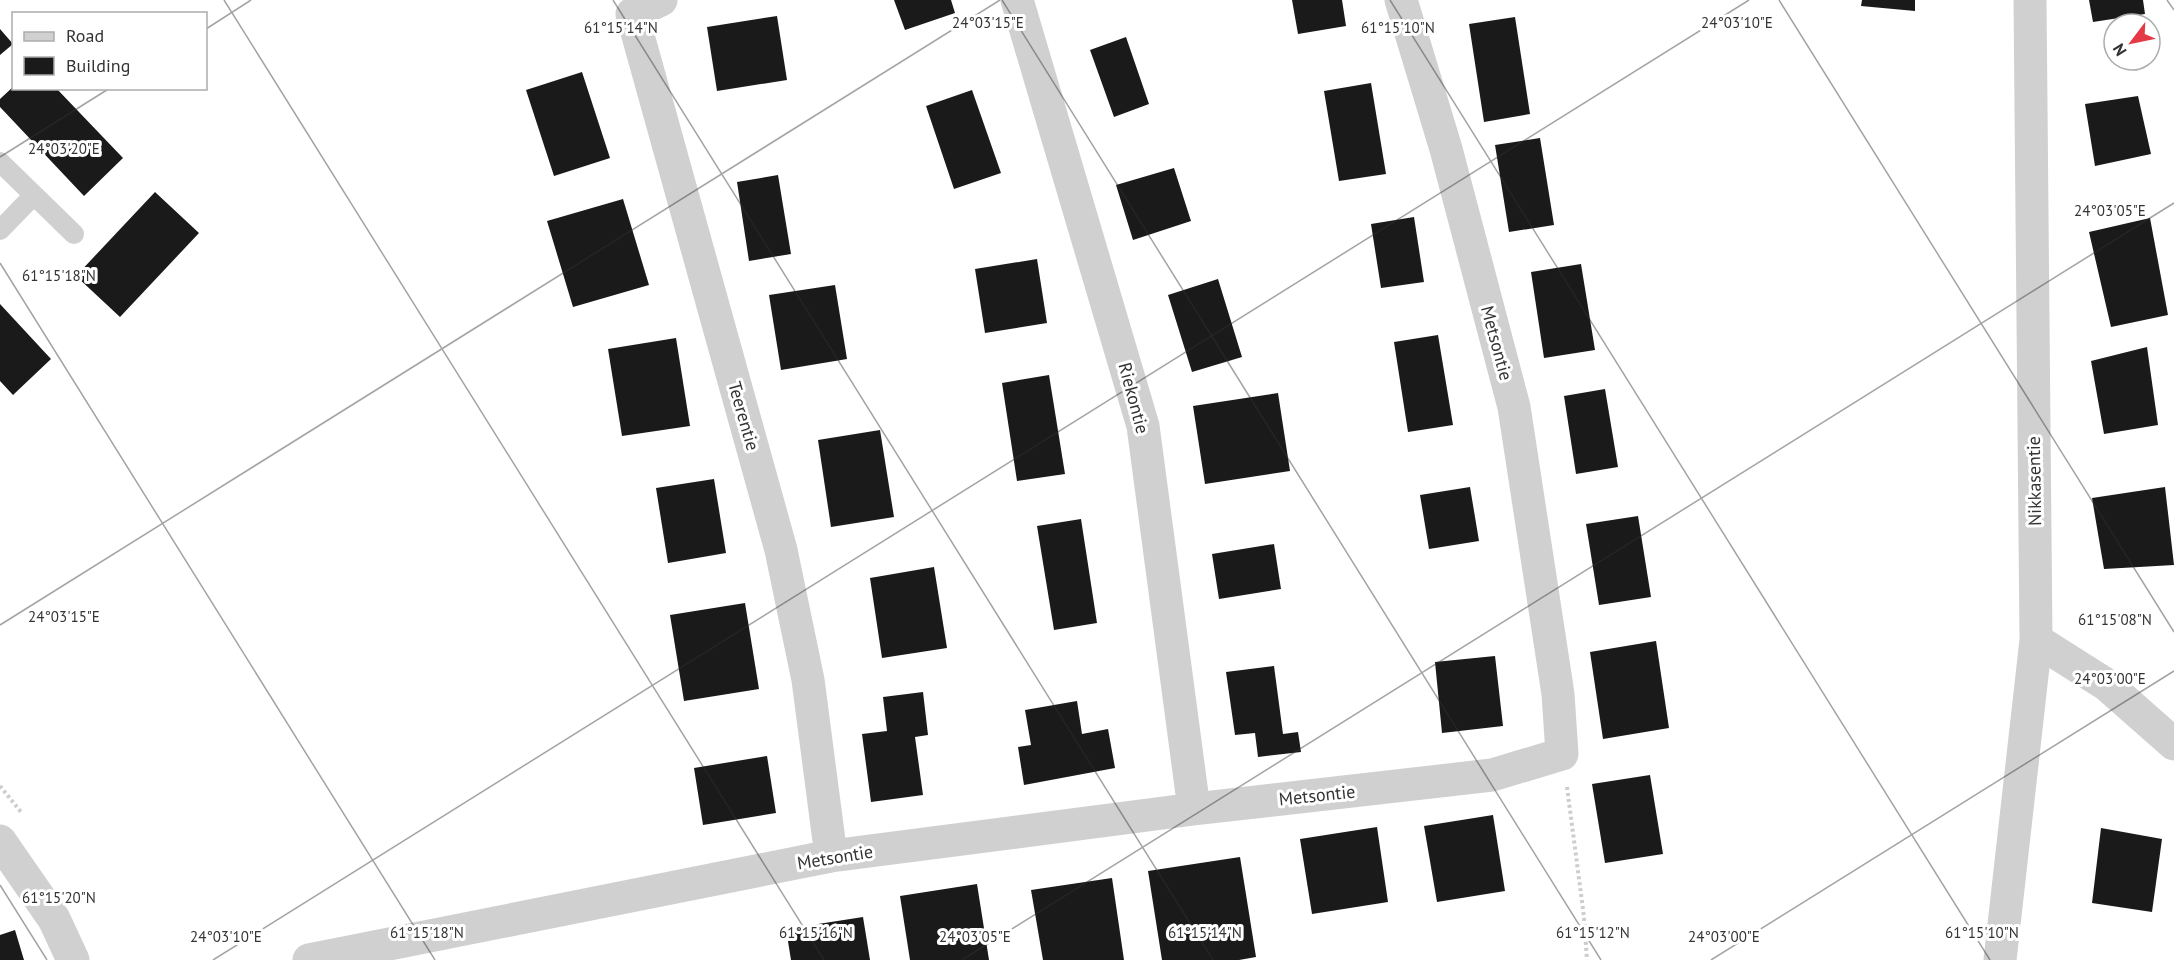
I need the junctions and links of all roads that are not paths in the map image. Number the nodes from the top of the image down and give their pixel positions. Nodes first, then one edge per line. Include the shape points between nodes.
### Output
1 (661, 0) edge
2 (1017, 0) edge
3 (1401, 0) edge
4 (2030, 0) edge
5 (0, 162) edge
6 (34, 195) junction
7 (0, 230) edge
8 (74, 234) dead end
9 (2036, 640) junction
10 (2174, 744) edge
11 (1194, 809) junction
12 (0, 842) edge
13 (831, 856) junction
14 (73, 960) edge
15 (309, 960) edge
16 (2000, 960) edge

1 - 13 street, Teerentie via 632,14 781,550 808,680
2 - 11 street, Riekontie via 1143,426
3 - 11 street, Metsontie via 1446,149 1514,407 1558,694 1562,753 1492,776
4 - 9 street, Nikkasentie
5 - 6 lane
6 - 7 lane
6 - 8 lane
9 - 10 street via 2107,686
9 - 16 street, Nikkasentie
11 - 13 street, Metsontie
12 - 14 street via 54,919
13 - 15 street, Metsontie

